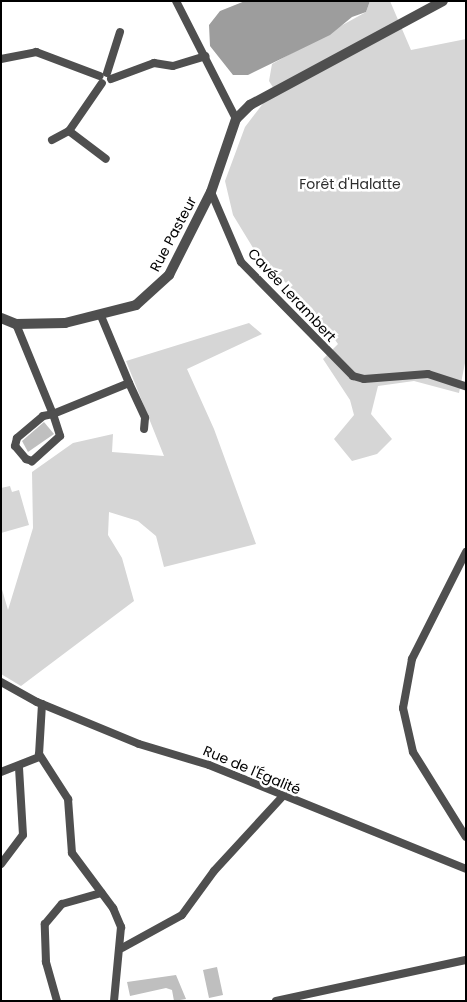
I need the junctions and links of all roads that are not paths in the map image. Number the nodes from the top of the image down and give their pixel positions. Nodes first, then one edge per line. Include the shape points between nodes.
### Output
1 (443, 1) edge
2 (179, 2) edge
3 (120, 32) dead end
4 (204, 56) junction
5 (1, 59) edge
6 (105, 78) junction
7 (236, 119) junction
8 (69, 131) junction
9 (52, 140) dead end
10 (106, 159) dead end
11 (211, 192) junction
12 (101, 316) junction
13 (1, 318) edge
14 (16, 324) junction
15 (129, 383) junction
16 (466, 386) edge
17 (53, 414) junction
18 (144, 428) dead end
19 (466, 552) edge
20 (1, 682) edge
21 (42, 704) junction
22 (39, 757) junction
23 (18, 767) junction
24 (1, 772) edge
25 (282, 797) junction
26 (466, 837) edge
27 (1, 864) edge
28 (466, 869) edge
29 (101, 892) junction
30 (122, 948) junction
31 (466, 960) edge
32 (57, 1001) edge
33 (114, 1001) edge
34 (276, 1001) edge

1 - 7 street via 250,105
2 - 4 street
3 - 6 street
4 - 6 street via 173,66 154,63
4 - 7 street
5 - 6 street via 36,52
6 - 8 street
7 - 11 street, Rue Pasteur
8 - 9 street
8 - 10 street
11 - 12 street, Rue Pasteur via 178,259 161,285 136,305
11 - 16 street, Cavée Lerambert via 241,262 357,378 428,374
12 - 14 street, Rue Pasteur
12 - 15 street
13 - 14 street, Rue Pasteur
14 - 17 street
15 - 17 street
15 - 18 street via 145,418
17 - 17 street via 60,436 32,460 26,459 15,446 17,438 43,416
19 - 26 street via 412,659 402,708 415,757
20 - 21 street, Rue de l'Égalité
21 - 22 street
21 - 25 street, Rue de l'Égalité via 144,746 209,765
22 - 23 street
22 - 29 street via 68,799 72,853
23 - 24 street
23 - 27 street via 23,835
25 - 28 street, Rue de l'Égalité
25 - 30 street via 214,870 182,915
29 - 30 street via 120,923
29 - 32 street via 62,904 45,924 46,962
30 - 33 street
31 - 34 street

